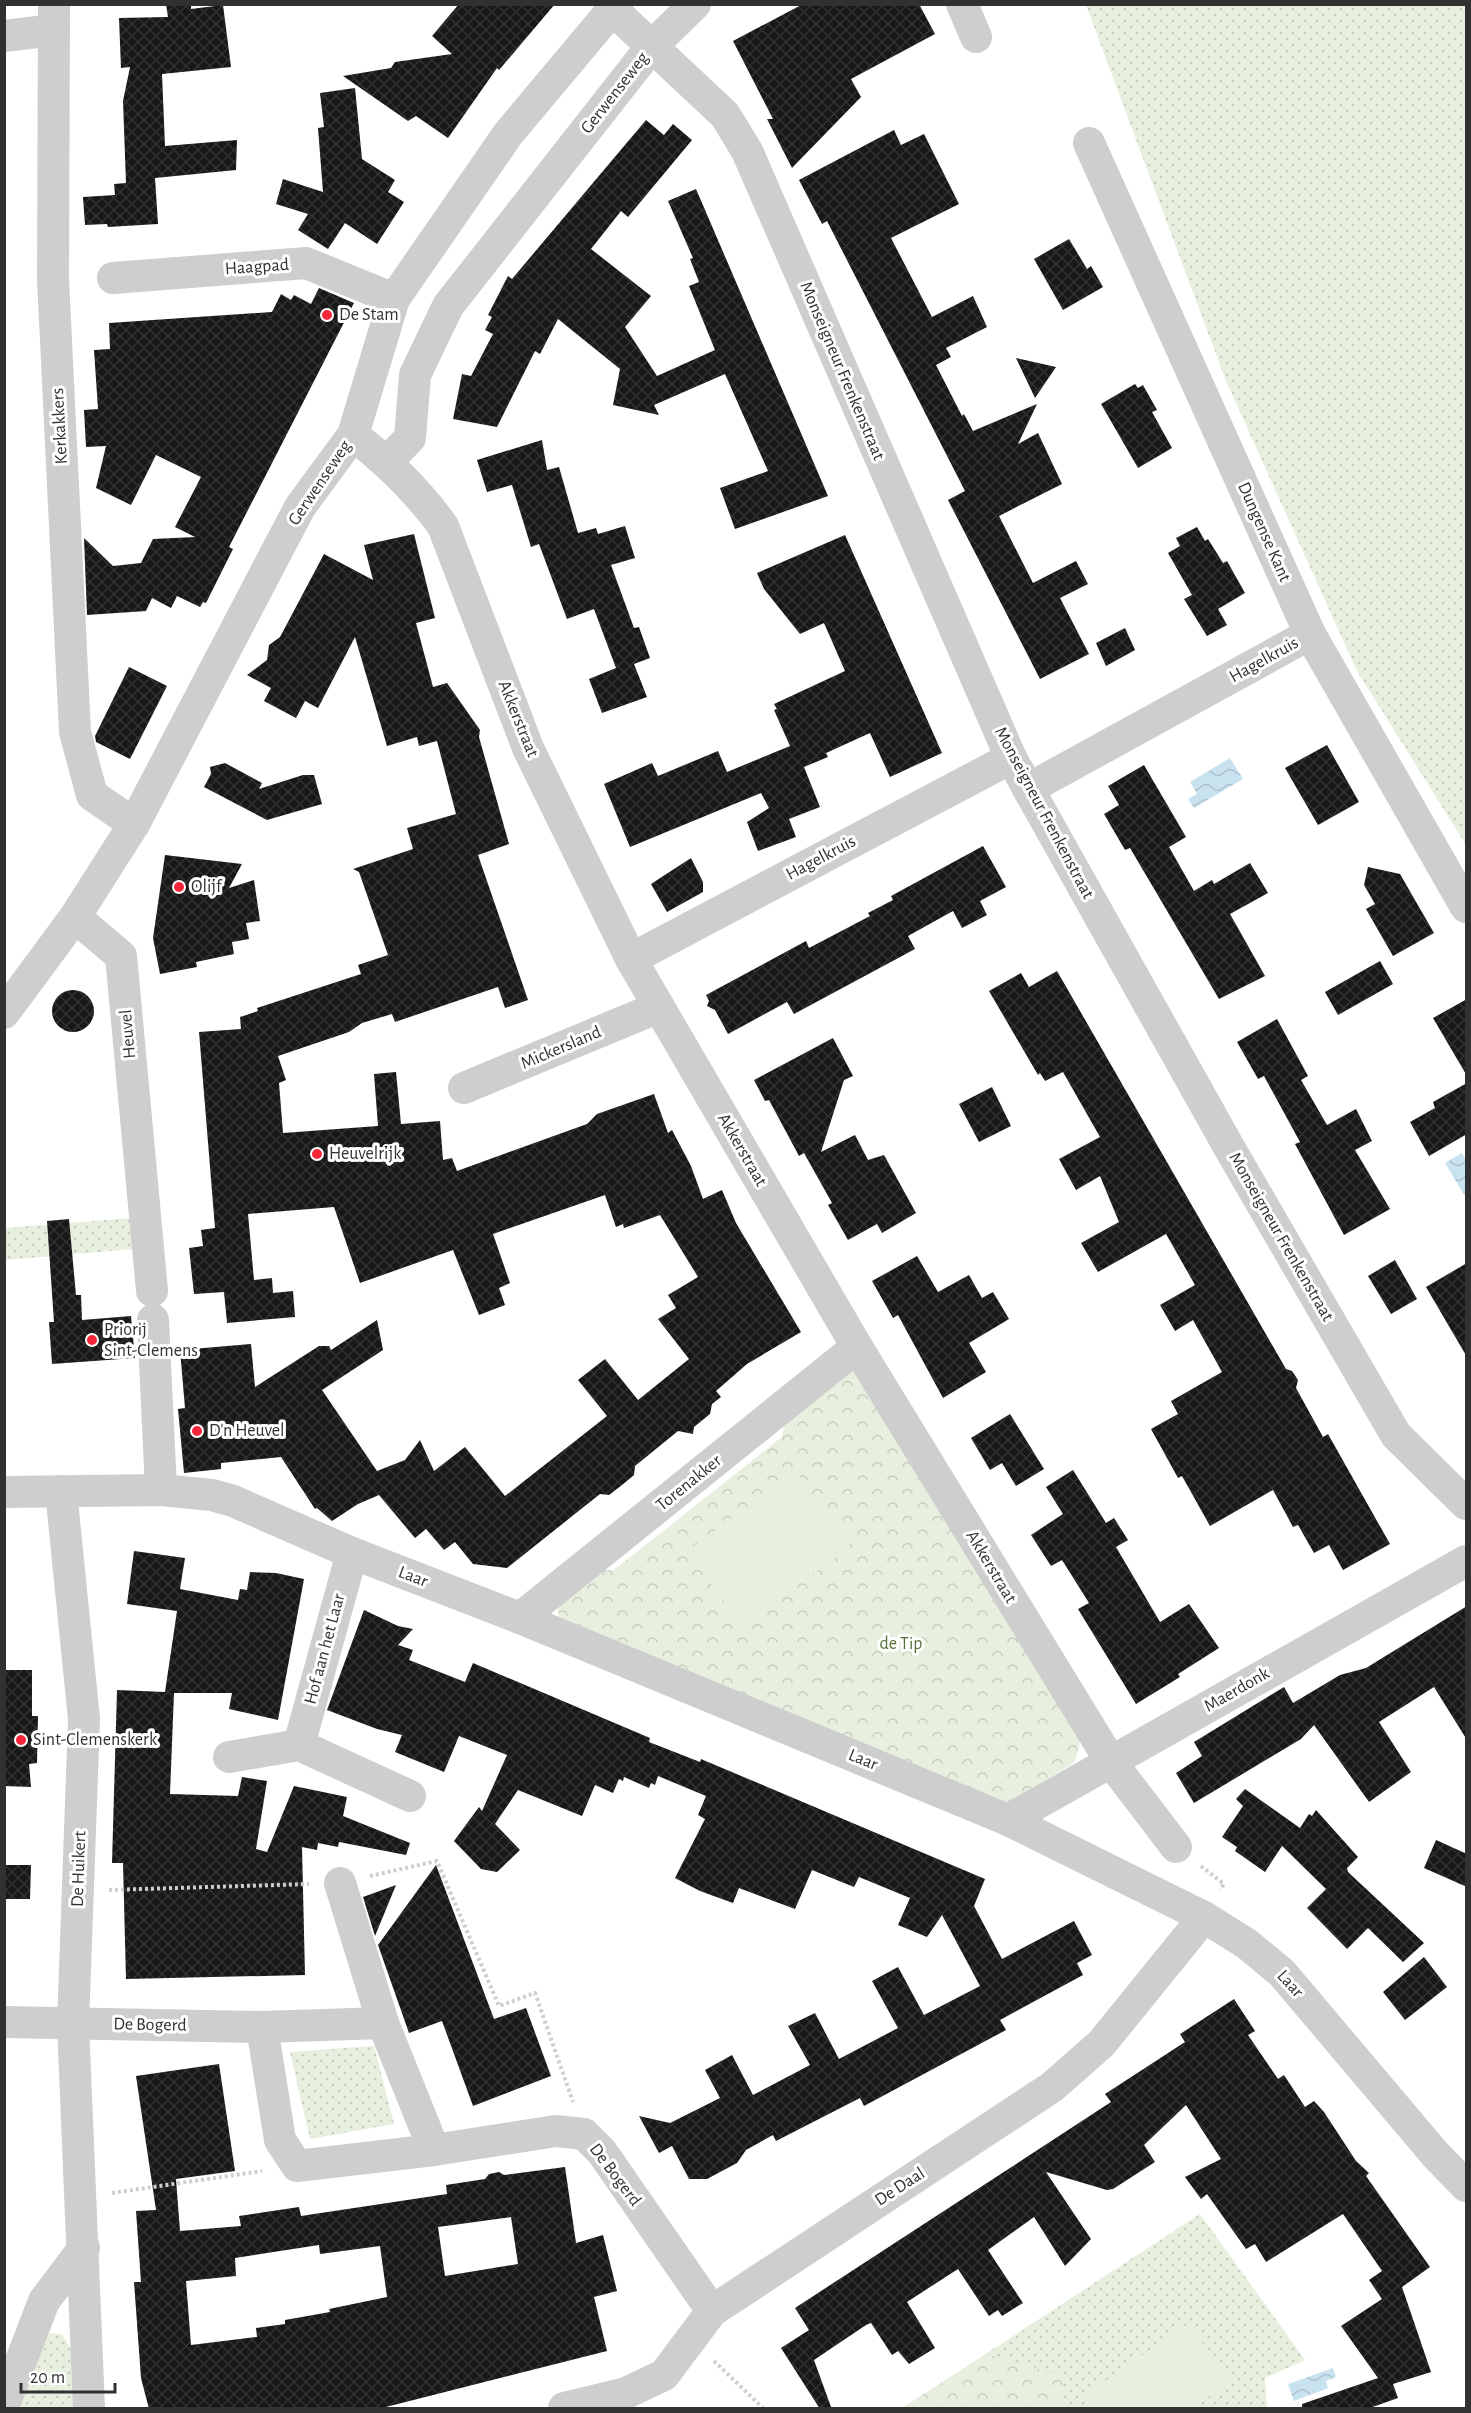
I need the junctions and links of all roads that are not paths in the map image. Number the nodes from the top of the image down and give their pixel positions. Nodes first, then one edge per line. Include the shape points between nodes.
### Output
1 (695, 4) edge
2 (962, 4) edge
3 (615, 7) edge
4 (54, 17) edge
5 (4, 36) edge
6 (976, 37) dead end
7 (652, 46) junction
8 (1089, 143) dead end
9 (112, 278) dead end
10 (394, 299) junction
11 (353, 435) junction
12 (387, 461) junction
13 (1310, 634) junction
14 (1011, 758) junction
15 (1028, 789) junction
16 (134, 824) junction
17 (1467, 908) edge
18 (75, 916) junction
19 (631, 959) junction
20 (659, 1007) junction
21 (4, 1013) edge
22 (464, 1088) dead end
23 (857, 1347) junction
24 (162, 1490) junction
25 (61, 1491) junction
26 (4, 1492) edge
27 (1467, 1504) edge
28 (351, 1553) junction
29 (1467, 1561) edge
30 (520, 1618) junction
31 (299, 1745) junction
32 (229, 1757) dead end
33 (1111, 1762) junction
34 (410, 1796) dead end
35 (1008, 1820) junction
36 (1176, 1847) road end
37 (340, 1883) dead end
38 (1204, 1917) junction
39 (4, 2022) edge
40 (383, 2023) junction
41 (74, 2024) junction
42 (262, 2027) junction
43 (434, 2150) junction
44 (1467, 2186) edge
45 (84, 2248) junction
46 (712, 2311) junction
47 (4, 2405) edge
48 (89, 2409) edge
49 (564, 2409) edge

1 - 7 street, Gerwenseweg
2 - 6 street
3 - 7 street, Monseigneur Frenkenstraat
3 - 10 street, Gerwenseweg via 508,134
4 - 5 street
4 - 16 street, Kerkakkers via 53,279 75,732 92,795
7 - 12 street, Gerwenseweg via 448,306 415,375 410,438
7 - 14 street, Monseigneur Frenkenstraat via 724,115 747,151
8 - 13 street, Dungense Kant
9 - 10 street, Haagpad via 306,263
10 - 11 street, Gerwenseweg
11 - 12 street, Akkerstraat
11 - 16 street, Gerwenseweg via 300,507
12 - 19 street, Akkerstraat via 420,494 443,526 528,748
13 - 15 street, Hagelkruis
13 - 17 street, Dungense Kant
14 - 15 street, Monseigneur Frenkenstraat
14 - 19 street, Hagelkruis
15 - 27 street, Monseigneur Frenkenstraat via 1396,1435
16 - 18 street, Gerwenseweg
18 - 21 street
18 - 24 street, Heuvel via 121,956 153,1306
19 - 20 street, Akkerstraat
20 - 22 street, Mickersland
20 - 23 street, Akkerstraat
23 - 30 street, Torenakker
23 - 33 street, Akkerstraat
24 - 25 street
24 - 28 street, Laar via 233,1501
25 - 26 street
25 - 41 street, De Huikert via 84,1719
28 - 30 street, Laar
28 - 31 street, Hof aan het Laar
29 - 33 street, Maerdonk
30 - 35 street, Laar
31 - 32 street
31 - 34 street
33 - 35 street, Maerdonk
33 - 36 street, Akkerstraat
35 - 38 street, Laar
37 - 40 street
38 - 44 street, Laar via 1282,1973 1435,2154
38 - 46 street, De Daal via 1101,2044 1052,2087
39 - 41 street, De Bogerd
40 - 42 street, De Bogerd
40 - 43 street
41 - 42 street, De Bogerd
41 - 45 street, De Huikert
42 - 43 street, De Bogerd via 280,2140 297,2166
43 - 46 street, De Bogerd via 556,2131 584,2134 602,2152
45 - 47 street via 44,2301
45 - 48 street, De Huikert
46 - 49 street, De Daal via 664,2374 626,2393

